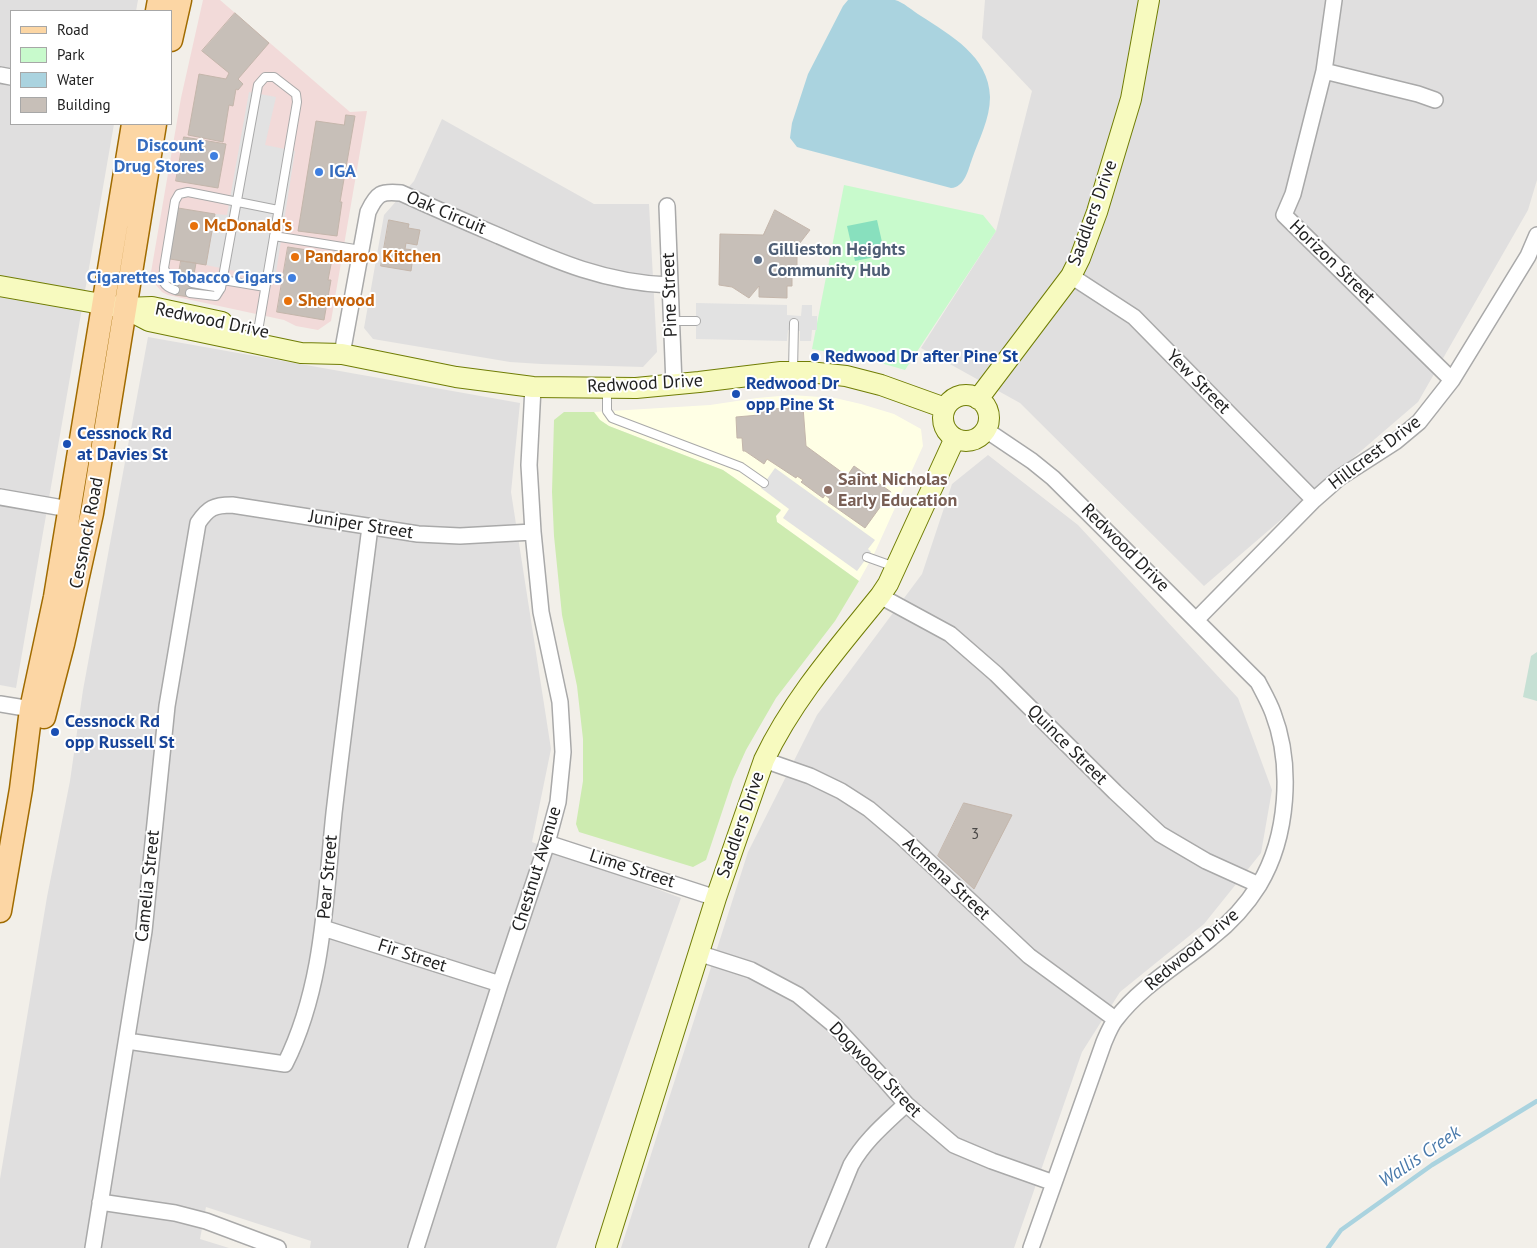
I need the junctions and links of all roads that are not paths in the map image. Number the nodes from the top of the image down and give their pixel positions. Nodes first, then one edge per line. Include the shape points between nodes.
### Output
1 (180, 0) edge
2 (1149, 0) edge
3 (1334, 0) edge
4 (172, 36) edge
5 (1324, 71) junction
6 (1435, 100) dead end
7 (133, 125) edge
8 (155, 125) edge
9 (237, 201) junction
10 (667, 206) dead end
11 (278, 210) junction
12 (1537, 235) edge
13 (274, 236) junction
14 (361, 250) junction
15 (164, 268) junction
16 (1071, 276) junction
17 (223, 280) junction
18 (177, 281) dead end
19 (192, 283) dead end
20 (670, 285) junction
21 (0, 286) edge
22 (265, 287) junction
23 (221, 288) junction
24 (175, 290) dead end
25 (190, 293) dead end
26 (113, 306) junction
27 (671, 321) junction
28 (696, 321) dead end
29 (794, 323) dead end
30 (258, 330) junction
31 (342, 354) junction
32 (793, 372) junction
33 (1452, 380) junction
34 (674, 385) junction
35 (533, 387) junction
36 (606, 388) junction
37 (978, 399) junction
38 (945, 408) junction
39 (986, 430) junction
40 (954, 438) junction
41 (764, 483) dead end
42 (0, 497) edge
43 (1314, 500) junction
44 (69, 509) junction
45 (198, 523) joint
46 (370, 527) junction
47 (533, 532) junction
48 (867, 557) dead end
49 (896, 567) junction
50 (880, 596) junction
51 (1196, 620) junction
52 (0, 704) edge
53 (31, 709) junction
54 (764, 760) junction
55 (21, 789) junction
56 (548, 843) junction
57 (1259, 885) junction
58 (716, 898) junction
59 (0, 911) edge
60 (323, 928) junction
61 (698, 953) junction
62 (500, 984) junction
63 (1115, 1019) junction
64 (127, 1041) junction
65 (906, 1104) junction
66 (1054, 1183) junction
67 (100, 1202) junction
68 (93, 1248) edge
69 (278, 1248) edge
70 (416, 1248) edge
71 (606, 1248) edge
72 (817, 1248) edge
73 (1031, 1248) edge

1 - 4 main road
2 - 16 street, Saddlers Drive via 1131,99 1097,212
3 - 5 street, Horizon Street
5 - 6 street
5 - 33 street, Horizon Street via 1294,194 1284,215
7 - 26 main road, Cessnock Road
8 - 26 main road, Cessnock Road
9 - 11 lane
9 - 11 lane via 258,85 264,77 274,77 296,94 297,102
9 - 15 lane via 188,192 180,194 175,201
9 - 17 lane
10 - 20 street, Pine Street
11 - 13 lane
12 - 33 street, Hillcrest Drive via 1528,256
13 - 14 lane
13 - 22 lane
14 - 20 street, Oak Circuit via 368,212 374,199 386,192 401,193 577,269 625,281
14 - 31 street, Oak Circuit
15 - 18 lane via 168,277
15 - 24 lane via 163,284
16 - 37 street, Saddlers Drive
16 - 43 street, Yew Street via 1134,317
17 - 22 lane
17 - 23 lane
19 - 23 lane
20 - 27 street, Pine Street
21 - 26 street
22 - 30 lane
23 - 25 lane via 212,297
26 - 30 street, Redwood Drive via 152,307
26 - 31 street, Redwood Drive via 149,321 300,353
26 - 44 main road, Cessnock Road
26 - 55 main road, Cessnock Road via 92,514 63,644
27 - 28 lane
27 - 34 street, Pine Street
29 - 32 lane
30 - 31 street, Redwood Drive via 306,341
31 - 35 street, Redwood Drive
32 - 34 street, Redwood Drive
32 - 38 street, Redwood Drive via 846,376
33 - 43 street, Hillcrest Drive via 1419,422 1395,442 1339,478
34 - 36 street, Redwood Drive
35 - 36 street, Redwood Drive
35 - 47 street, Chestnut Avenue via 529,465
36 - 41 lane via 607,411 612,418 741,467
37 - 38 street via 957,397
37 - 39 street via 988,413
38 - 40 street via 944,425
39 - 40 street via 972,441
39 - 51 street, Redwood Drive via 1053,478
40 - 49 street, Saddlers Drive
42 - 44 street
43 - 51 street, Hillcrest Drive
44 - 53 main road, Cessnock Road via 55,597
45 - 46 street, Juniper Street via 206,511 218,505 232,505
45 - 64 street, Camelia Street via 166,706 144,931
46 - 47 street, Juniper Street via 460,536
46 - 60 street, Pear Street
47 - 56 street, Chestnut Avenue via 541,612 560,702 563,752 558,802
48 - 49 lane
49 - 50 street, Saddlers Drive
50 - 54 street, Saddlers Drive via 813,679 773,740
50 - 57 street, Quince Street via 950,634 996,674 1160,834 1206,861
51 - 57 street, Redwood Drive via 1258,682 1273,713 1283,753 1285,792 1281,825
52 - 53 street
53 - 55 main road, Cessnock Road
54 - 58 street, Saddlers Drive
54 - 63 street, Acmena Street via 810,776 869,809 1029,956
55 - 59 main road, Cessnock Road
56 - 58 street, Lime Street
56 - 62 street, Chestnut Avenue
57 - 63 street, Redwood Drive via 1236,917 1136,996
58 - 61 street, Saddlers Drive
60 - 62 street, Fir Street
60 - 64 street, Pear Street via 310,996 297,1039 284,1064
61 - 65 street, Dogwood Street via 751,970 798,995 833,1024
61 - 71 street, Saddlers Drive
62 - 70 street, Chestnut Avenue
63 - 66 street, Redwood Drive
64 - 67 street, Camelia Street
65 - 66 street, Dogwood Street via 954,1145
65 - 72 street via 857,1154
66 - 73 street, Redwood Drive
67 - 68 street, Camelia Street
67 - 69 street via 206,1221

